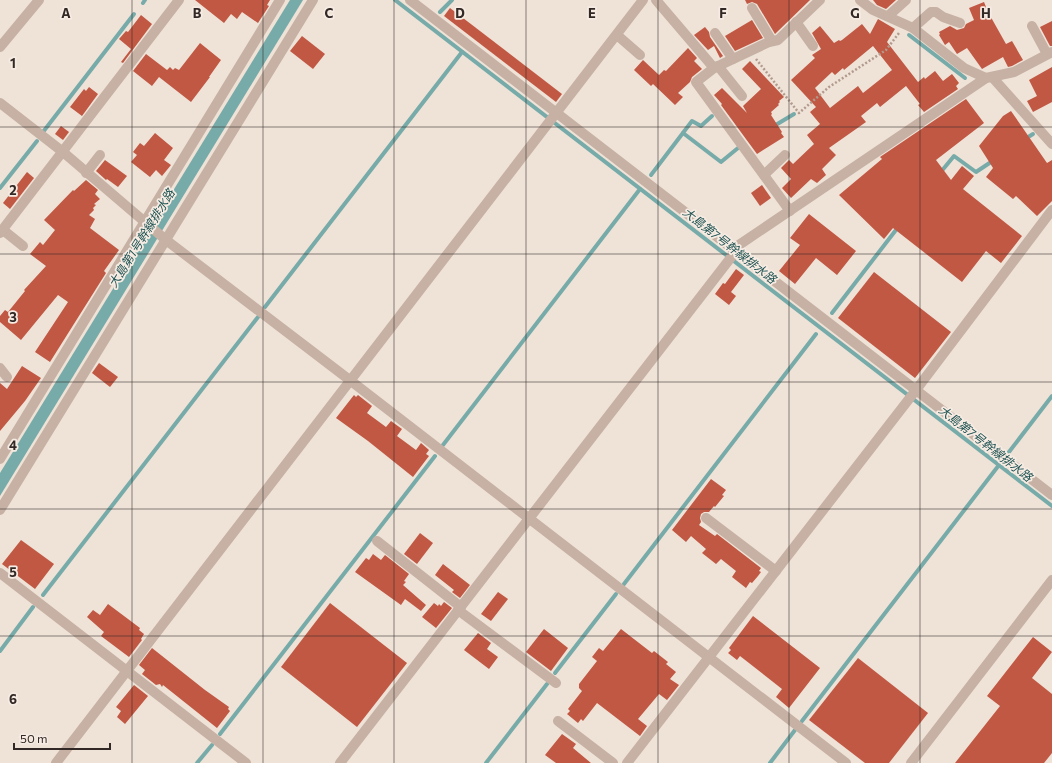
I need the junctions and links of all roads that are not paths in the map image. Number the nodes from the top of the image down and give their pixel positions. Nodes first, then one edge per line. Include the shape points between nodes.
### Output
1 (39, 0) edge
2 (179, 0) edge
3 (280, 0) edge
4 (313, 0) edge
5 (410, 0) edge
6 (643, 0) edge
7 (656, 0) edge
8 (820, 0) edge
9 (860, 0) edge
10 (906, 0) edge
11 (752, 8) dead end
12 (888, 16) junction
13 (796, 22) junction
14 (960, 23) dead end
15 (910, 26) junction
16 (1032, 26) dead end
17 (715, 33) dead end
18 (616, 35) junction
19 (772, 41) junction
20 (813, 46) dead end
21 (0, 47) edge
22 (1050, 53) edge
23 (640, 55) dead end
24 (733, 59) junction
25 (716, 67) junction
26 (989, 78) junction
27 (742, 96) dead end
28 (0, 103) edge
29 (553, 118) junction
30 (1052, 144) edge
31 (62, 152) junction
32 (100, 155) dead end
33 (784, 155) dead end
34 (86, 173) junction
35 (764, 175) junction
36 (790, 210) junction
37 (1052, 210) edge
38 (147, 224) junction
39 (1, 231) edge
40 (165, 239) junction
41 (23, 246) dead end
42 (733, 254) junction
43 (0, 368) edge
44 (6, 377) dead end
45 (351, 380) junction
46 (912, 394) junction
47 (0, 459) edge
48 (1052, 495) edge
49 (0, 510) edge
50 (529, 518) junction
51 (706, 518) dead end
52 (377, 541) dead end
53 (776, 571) junction
54 (0, 573) edge
55 (1052, 580) edge
56 (460, 608) junction
57 (709, 658) junction
58 (127, 671) junction
59 (556, 683) dead end
60 (558, 721) dead end
61 (56, 763) edge
62 (246, 763) edge
63 (340, 763) edge
64 (613, 763) edge
65 (627, 763) edge
66 (846, 763) edge
67 (911, 763) edge

1 - 21 street
2 - 31 street
3 - 38 street
4 - 40 street
5 - 29 street
6 - 18 street
7 - 25 street
8 - 13 street
9 - 12 street via 873,10
10 - 12 street
11 - 19 street
12 - 15 street
13 - 19 street via 778,40
13 - 20 street
14 - 15 street via 931,12
15 - 26 street via 964,68
16 - 22 street
17 - 24 street
18 - 23 street
18 - 29 street
19 - 24 street
22 - 26 street via 1014,72
24 - 25 street
25 - 27 street
25 - 35 street via 696,82
26 - 30 street
26 - 36 street
28 - 31 street
29 - 42 street
29 - 45 street
31 - 34 street
31 - 39 street
32 - 34 street
33 - 35 street
34 - 38 street
35 - 36 street
36 - 42 street
37 - 46 street
38 - 40 street
38 - 47 street
39 - 41 street
40 - 45 street
40 - 49 street
42 - 46 street
42 - 50 street
43 - 44 street
45 - 50 street
45 - 58 street
46 - 48 street
46 - 53 street
50 - 56 street
50 - 57 street
51 - 53 street
52 - 56 street
53 - 57 street
54 - 58 street
55 - 67 street
56 - 59 street
56 - 63 street
57 - 65 street
57 - 66 street
58 - 61 street
58 - 62 street
60 - 64 street

